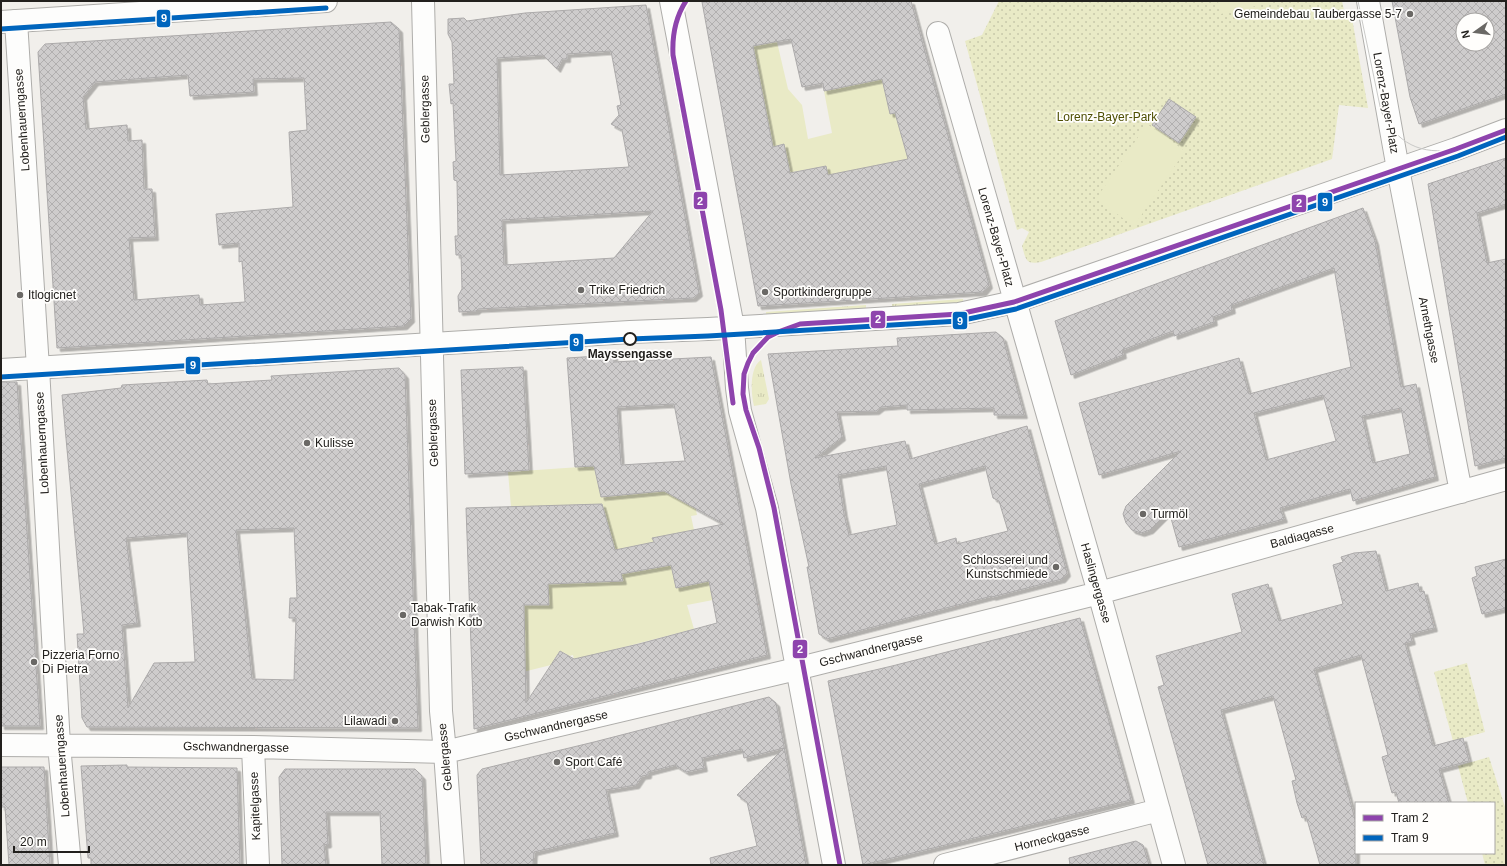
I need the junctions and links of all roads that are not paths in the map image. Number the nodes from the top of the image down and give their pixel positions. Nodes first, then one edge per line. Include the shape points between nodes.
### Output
1 (326, 1) edge
2 (423, 1) edge
3 (671, 1) edge
4 (1368, 1) edge
5 (9, 21) edge
6 (938, 33) dead end
7 (1506, 130) edge
8 (1398, 169) junction
9 (1014, 302) junction
10 (733, 327) junction
11 (431, 344) junction
12 (38, 368) junction
13 (1, 370) edge
14 (1506, 479) edge
15 (1461, 492) junction
16 (1099, 593) junction
17 (797, 668) junction
18 (1, 745) edge
19 (59, 745) junction
20 (253, 747) junction
21 (445, 752) junction
22 (1159, 810) junction
23 (70, 865) edge
24 (258, 865) edge
25 (453, 865) edge
26 (834, 865) edge
27 (945, 865) edge
28 (1174, 865) edge

1 - 5 street
2 - 11 street, Geblergasse
3 - 10 street
4 - 8 street, Lorenz-Bayer-Platz
5 - 12 street, Lobenhauerngasse
6 - 9 street, Lorenz-Bayer-Platz
7 - 8 street
8 - 9 street, Lorenz-Bayer-Platz
8 - 15 street, Arnethgasse
9 - 10 street via 959,314
9 - 16 street, Haslingergasse
10 - 11 street
10 - 17 street via 740,411 767,508
11 - 12 street
11 - 21 street, Geblergasse via 441,711
12 - 13 street
12 - 19 street, Lobenhauerngasse
14 - 15 street, Baldiagasse
15 - 16 street, Baldiagasse
16 - 17 street, Gschwandnergasse
16 - 22 street, Haslingergasse
17 - 21 street, Gschwandnergasse
17 - 26 street
18 - 19 street, Gschwandnergasse
19 - 20 street, Gschwandnergasse
19 - 23 street, Lobenhauerngasse
20 - 21 street, Gschwandnergasse
20 - 24 street, Kapitelgasse
21 - 25 street, Geblergasse
22 - 27 street, Horneckgasse
22 - 28 street, Haslingergasse

